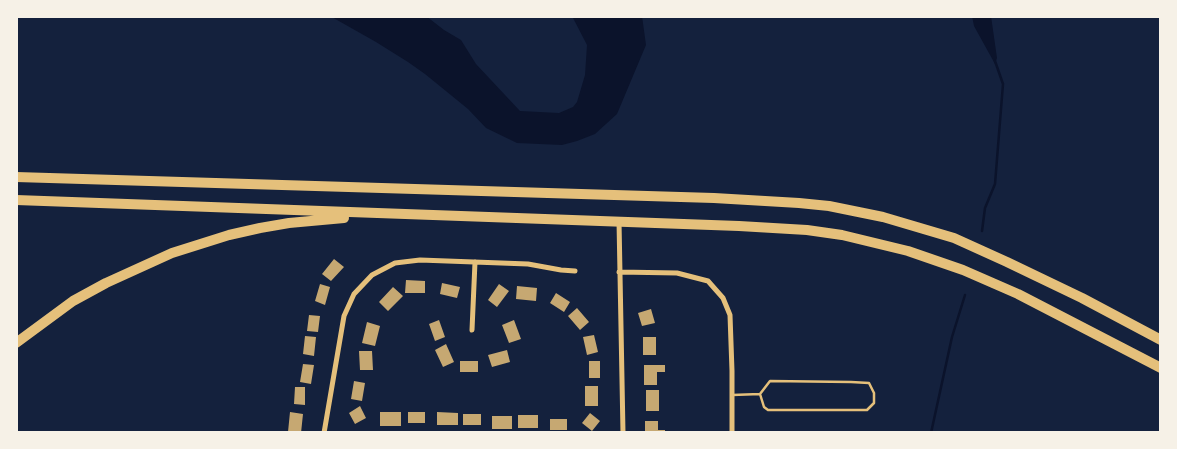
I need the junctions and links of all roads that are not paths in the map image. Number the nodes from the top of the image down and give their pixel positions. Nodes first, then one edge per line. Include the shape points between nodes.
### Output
1 (16, 177) edge
2 (16, 200) edge
3 (384, 214) junction
4 (619, 221) junction
5 (475, 262) junction
6 (575, 270) dead end
7 (620, 272) junction
8 (472, 330) dead end
9 (1161, 340) edge
10 (16, 343) edge
11 (1161, 368) edge
12 (760, 394) junction
13 (732, 395) junction
14 (324, 433) edge
15 (623, 433) edge
16 (732, 433) edge

1 - 9 highway via 704,198 829,206 883,217 954,238 1082,298
2 - 3 highway
3 - 4 highway
3 - 10 highway via 260,228 172,253 73,301
4 - 7 street
4 - 11 highway via 807,230 900,248 1004,288
5 - 6 street
5 - 8 street
5 - 14 street via 406,260 382,269 361,284 350,299 344,316
7 - 13 street via 678,273 708,281 723,298 730,315
7 - 15 street
12 - 12 lane via 770,381 851,382 869,384 874,393 874,403 868,410 768,410
12 - 13 lane
13 - 16 street

